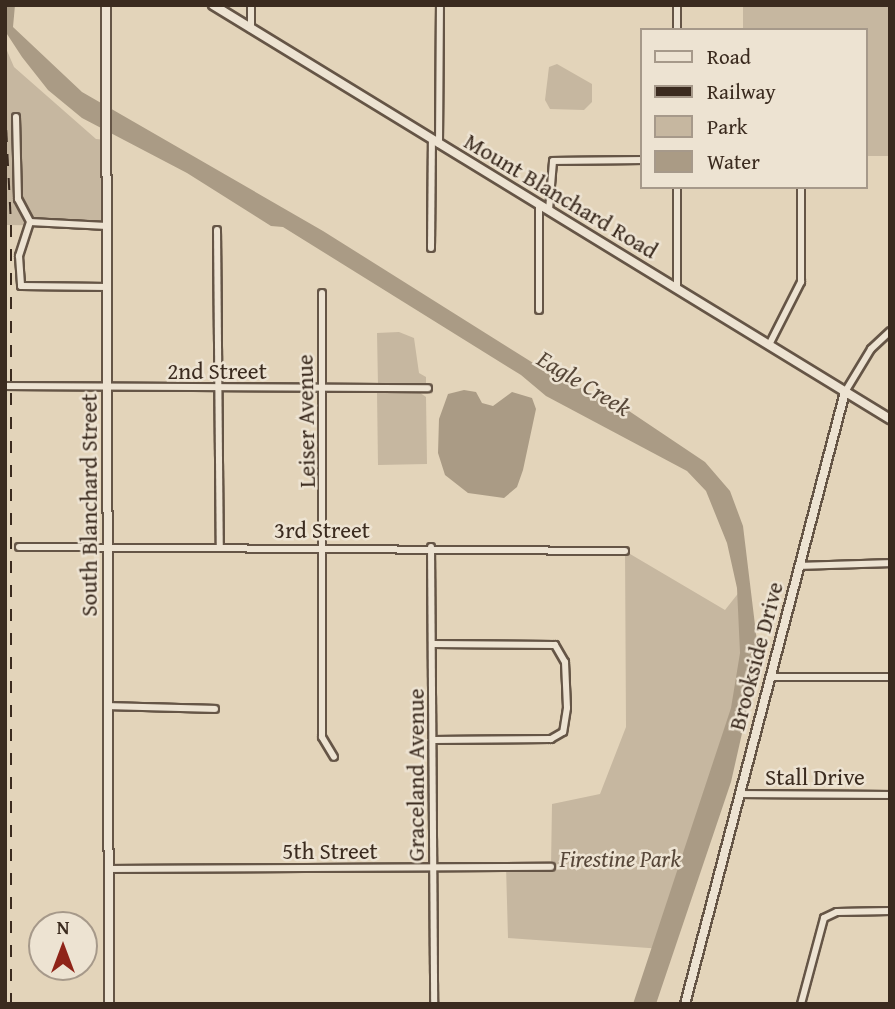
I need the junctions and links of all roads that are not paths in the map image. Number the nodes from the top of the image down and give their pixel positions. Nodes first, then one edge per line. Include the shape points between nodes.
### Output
1 (107, 5) edge
2 (213, 5) edge
3 (251, 5) edge
4 (440, 5) edge
5 (677, 5) edge
6 (677, 28) edge
7 (251, 29) junction
8 (16, 117) dead end
9 (436, 142) junction
10 (640, 160) edge
11 (677, 189) edge
12 (801, 189) edge
13 (539, 205) junction
14 (549, 210) junction
15 (30, 222) junction
16 (107, 226) junction
17 (217, 230) dead end
18 (431, 248) dead end
19 (108, 287) junction
20 (677, 289) junction
21 (322, 293) dead end
22 (539, 310) dead end
23 (890, 331) edge
24 (769, 345) junction
25 (5, 386) edge
26 (108, 387) junction
27 (323, 388) junction
28 (428, 388) dead end
29 (217, 389) junction
30 (845, 391) junction
31 (890, 419) edge
32 (108, 546) junction
33 (19, 547) dead end
34 (220, 547) junction
35 (431, 547) junction
36 (324, 548) junction
37 (625, 551) dead end
38 (890, 563) edge
39 (800, 566) junction
40 (433, 644) junction
41 (771, 677) junction
42 (890, 677) edge
43 (108, 706) junction
44 (215, 709) dead end
45 (433, 740) junction
46 (334, 757) dead end
47 (739, 794) junction
48 (890, 795) edge
49 (551, 867) dead end
50 (433, 868) junction
51 (109, 869) junction
52 (890, 911) edge
53 (109, 1004) edge
54 (434, 1004) edge
55 (685, 1004) edge
56 (801, 1004) edge

1 - 16 street, South Blanchard Street
2 - 7 street, Mount Blanchard Road
3 - 7 street
4 - 9 street
5 - 6 street
7 - 9 street, Mount Blanchard Road
8 - 15 street via 18,200
9 - 13 street, Mount Blanchard Road
9 - 18 street
10 - 14 street via 553,161
11 - 20 street
12 - 24 street via 801,282
13 - 14 street, Mount Blanchard Road
13 - 22 street
14 - 20 street, Mount Blanchard Road
15 - 16 street
15 - 19 street via 19,257 21,286
16 - 19 street, South Blanchard Street
17 - 29 street
19 - 26 street, South Blanchard Street
20 - 24 street, Mount Blanchard Road
21 - 27 street, Leiser Avenue
23 - 30 street, Brookside Drive via 871,349
24 - 30 street, Mount Blanchard Road
25 - 26 street, 2nd Street
26 - 29 street, 2nd Street
26 - 32 street, South Blanchard Street
27 - 28 street, 2nd Street
27 - 29 street, 2nd Street
27 - 36 street, Leiser Avenue
29 - 34 street
30 - 31 street, Mount Blanchard Road
30 - 39 street, Brookside Drive
32 - 33 street, 3rd Street
32 - 34 street, 3rd Street
32 - 43 street, South Blanchard Street
34 - 36 street, 3rd Street
35 - 36 street, 3rd Street
35 - 37 street, 3rd Street
35 - 40 street, Graceland Avenue
36 - 46 street, Leiser Avenue via 322,737
38 - 39 street
39 - 41 street, Brookside Drive
40 - 45 street, Graceland Avenue
40 - 45 street via 544,644 563,653 566,719 559,737
41 - 42 street
41 - 47 street, Brookside Drive
43 - 44 street
43 - 51 street, South Blanchard Street
45 - 50 street, Graceland Avenue
47 - 48 street, Stall Drive
47 - 55 street, Brookside Drive
49 - 50 street, 5th Street
50 - 51 street, 5th Street
50 - 54 street, Graceland Avenue
51 - 53 street, South Blanchard Street
52 - 56 street via 827,915 820,925

